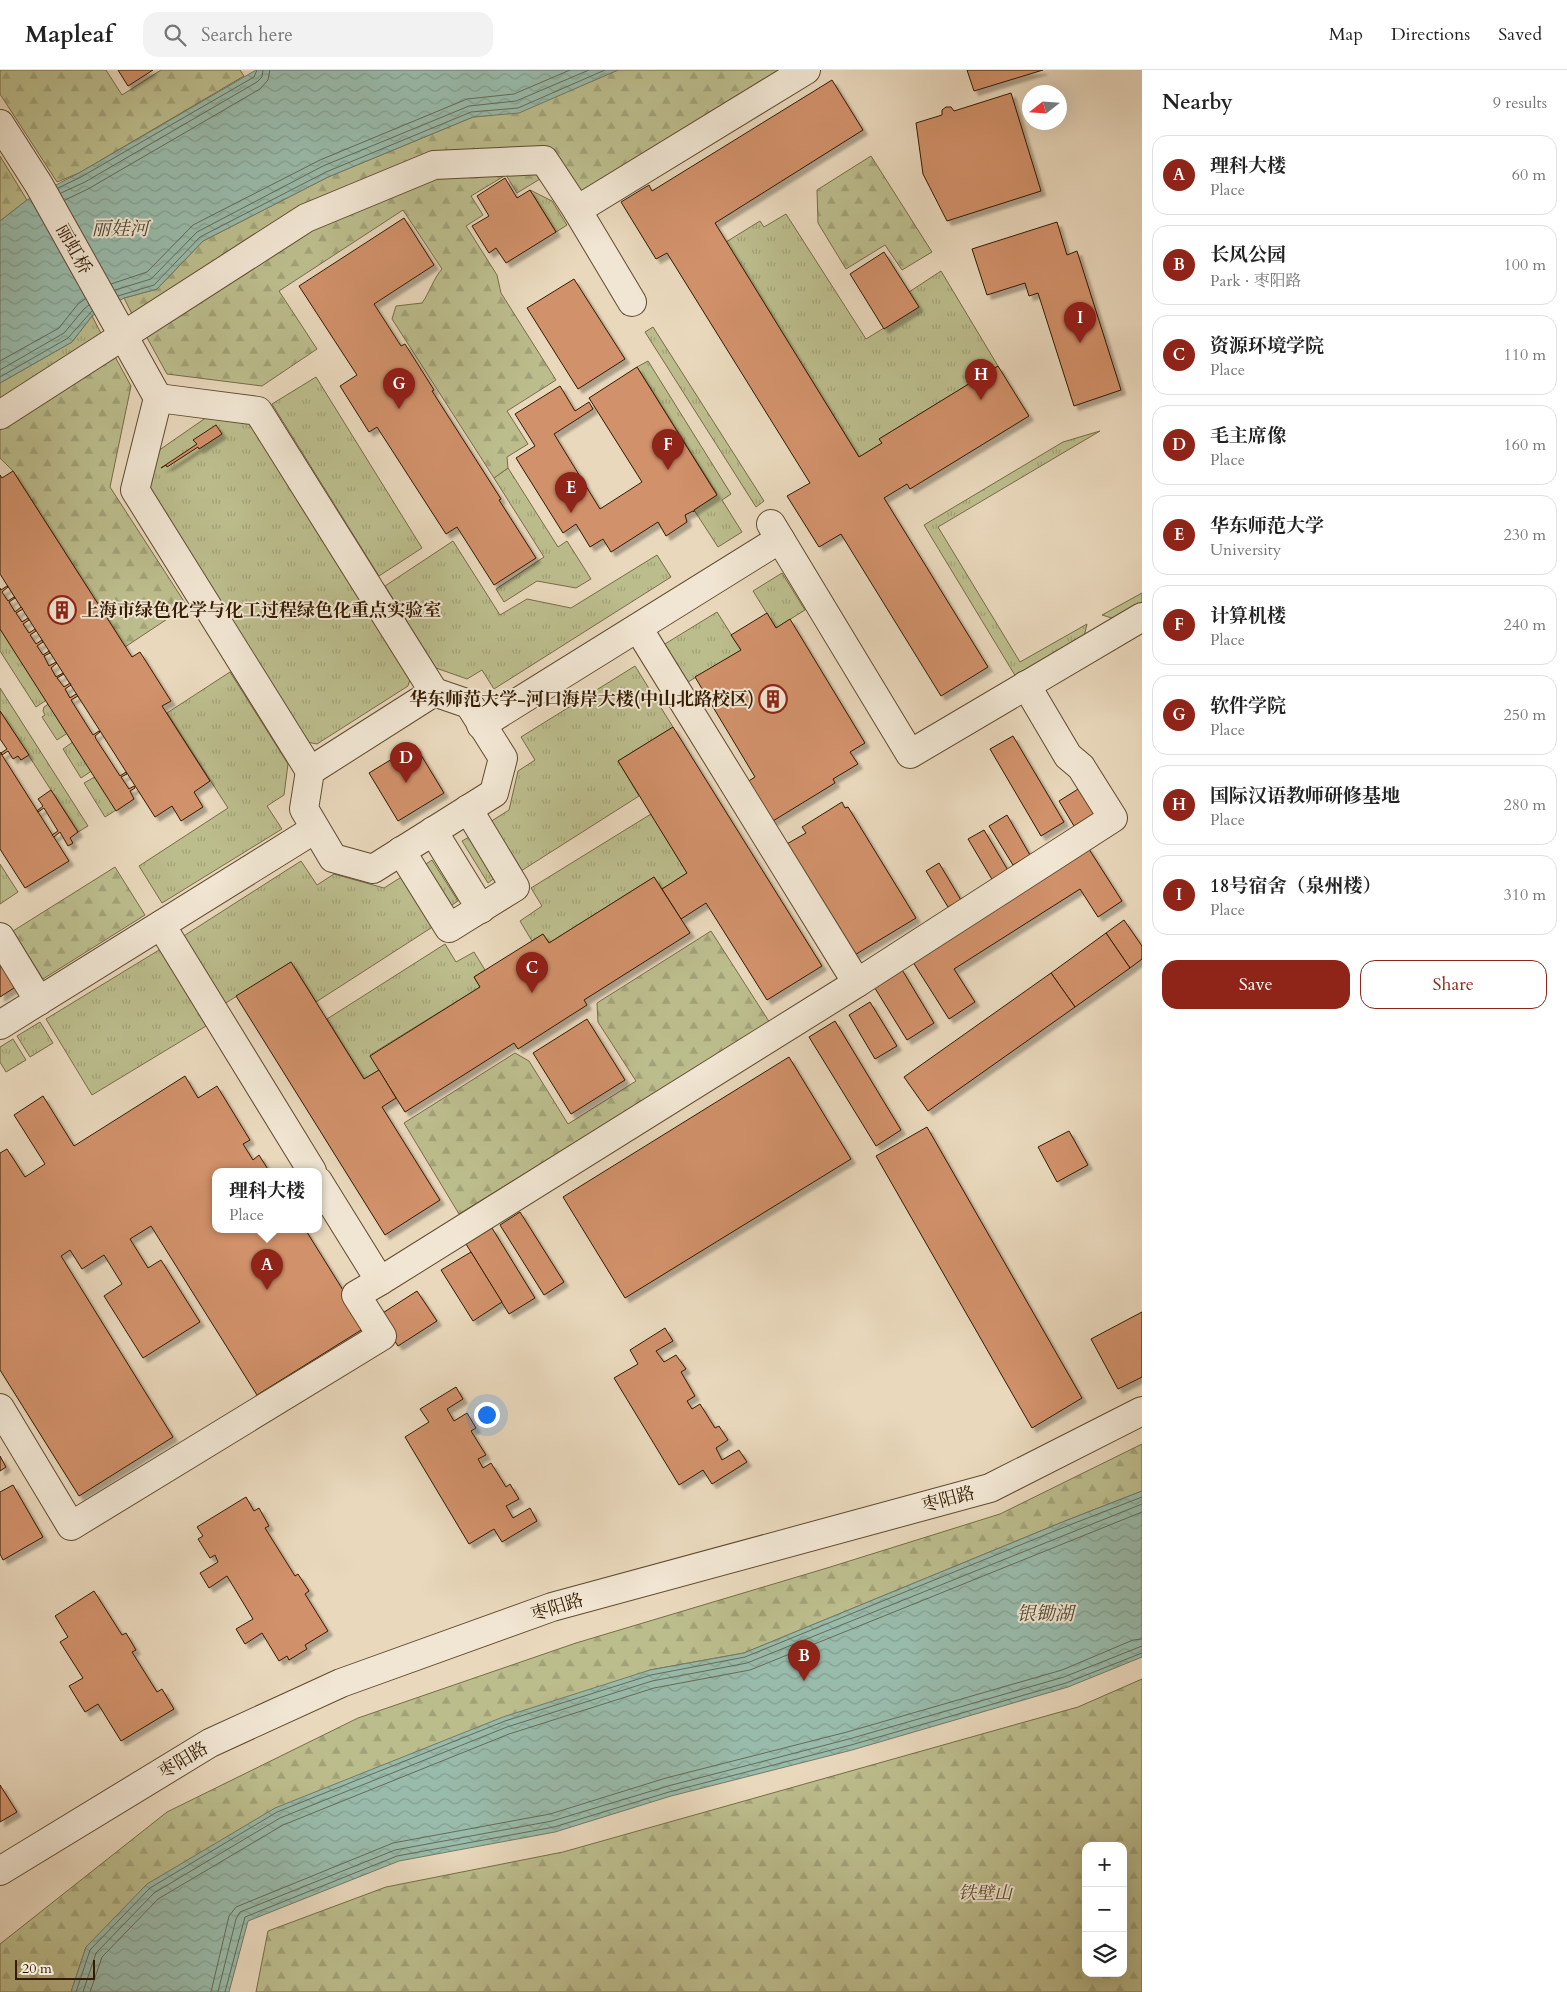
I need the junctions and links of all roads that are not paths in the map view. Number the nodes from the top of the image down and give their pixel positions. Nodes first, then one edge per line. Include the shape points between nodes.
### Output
1 (806, 70) edge
2 (0, 124) edge
3 (577, 210) junction
4 (632, 302) dead end
5 (116, 324) junction
6 (158, 398) junction
7 (0, 415) edge
8 (1142, 617) edge
9 (638, 628) junction
10 (1026, 685) junction
11 (434, 692) junction
12 (481, 725) junction
13 (310, 771) junction
14 (468, 809) junction
15 (315, 829) junction
16 (434, 831) junction
17 (401, 851) junction
18 (481, 908) junction
19 (161, 925) junction
20 (0, 937) edge
21 (857, 983) junction
22 (39, 1001) junction
23 (0, 1025) edge
24 (310, 1168) edge
25 (322, 1187) edge
26 (380, 1280) junction
27 (0, 1408) edge
28 (1142, 1410) edge
29 (0, 1871) edge

1 - 3 street
2 - 5 street, 丽虹桥 via 39,185
3 - 4 street
3 - 5 street via 544,160 434,165 306,218
5 - 6 street, 丽虹桥
5 - 7 street
6 - 11 street via 258,411
6 - 13 street via 135,490
8 - 10 street
9 - 10 street via 776,531 910,754
9 - 12 street
9 - 21 street
10 - 21 street via 1068,756 1081,766 1112,818
11 - 12 street via 469,704
11 - 13 street
12 - 14 street via 503,758 494,792
13 - 15 street via 304,809
14 - 16 street
14 - 18 street via 515,887
15 - 17 street via 333,858 373,869
15 - 19 street
16 - 17 street
16 - 18 street
17 - 18 street via 449,928
19 - 22 street
19 - 24 street
20 - 22 street
21 - 26 street
22 - 23 street
25 - 26 street
26 - 27 street via 356,1295 382,1336 71,1526
28 - 29 street, 枣阳路 via 990,1488 552,1608 341,1683 210,1743

